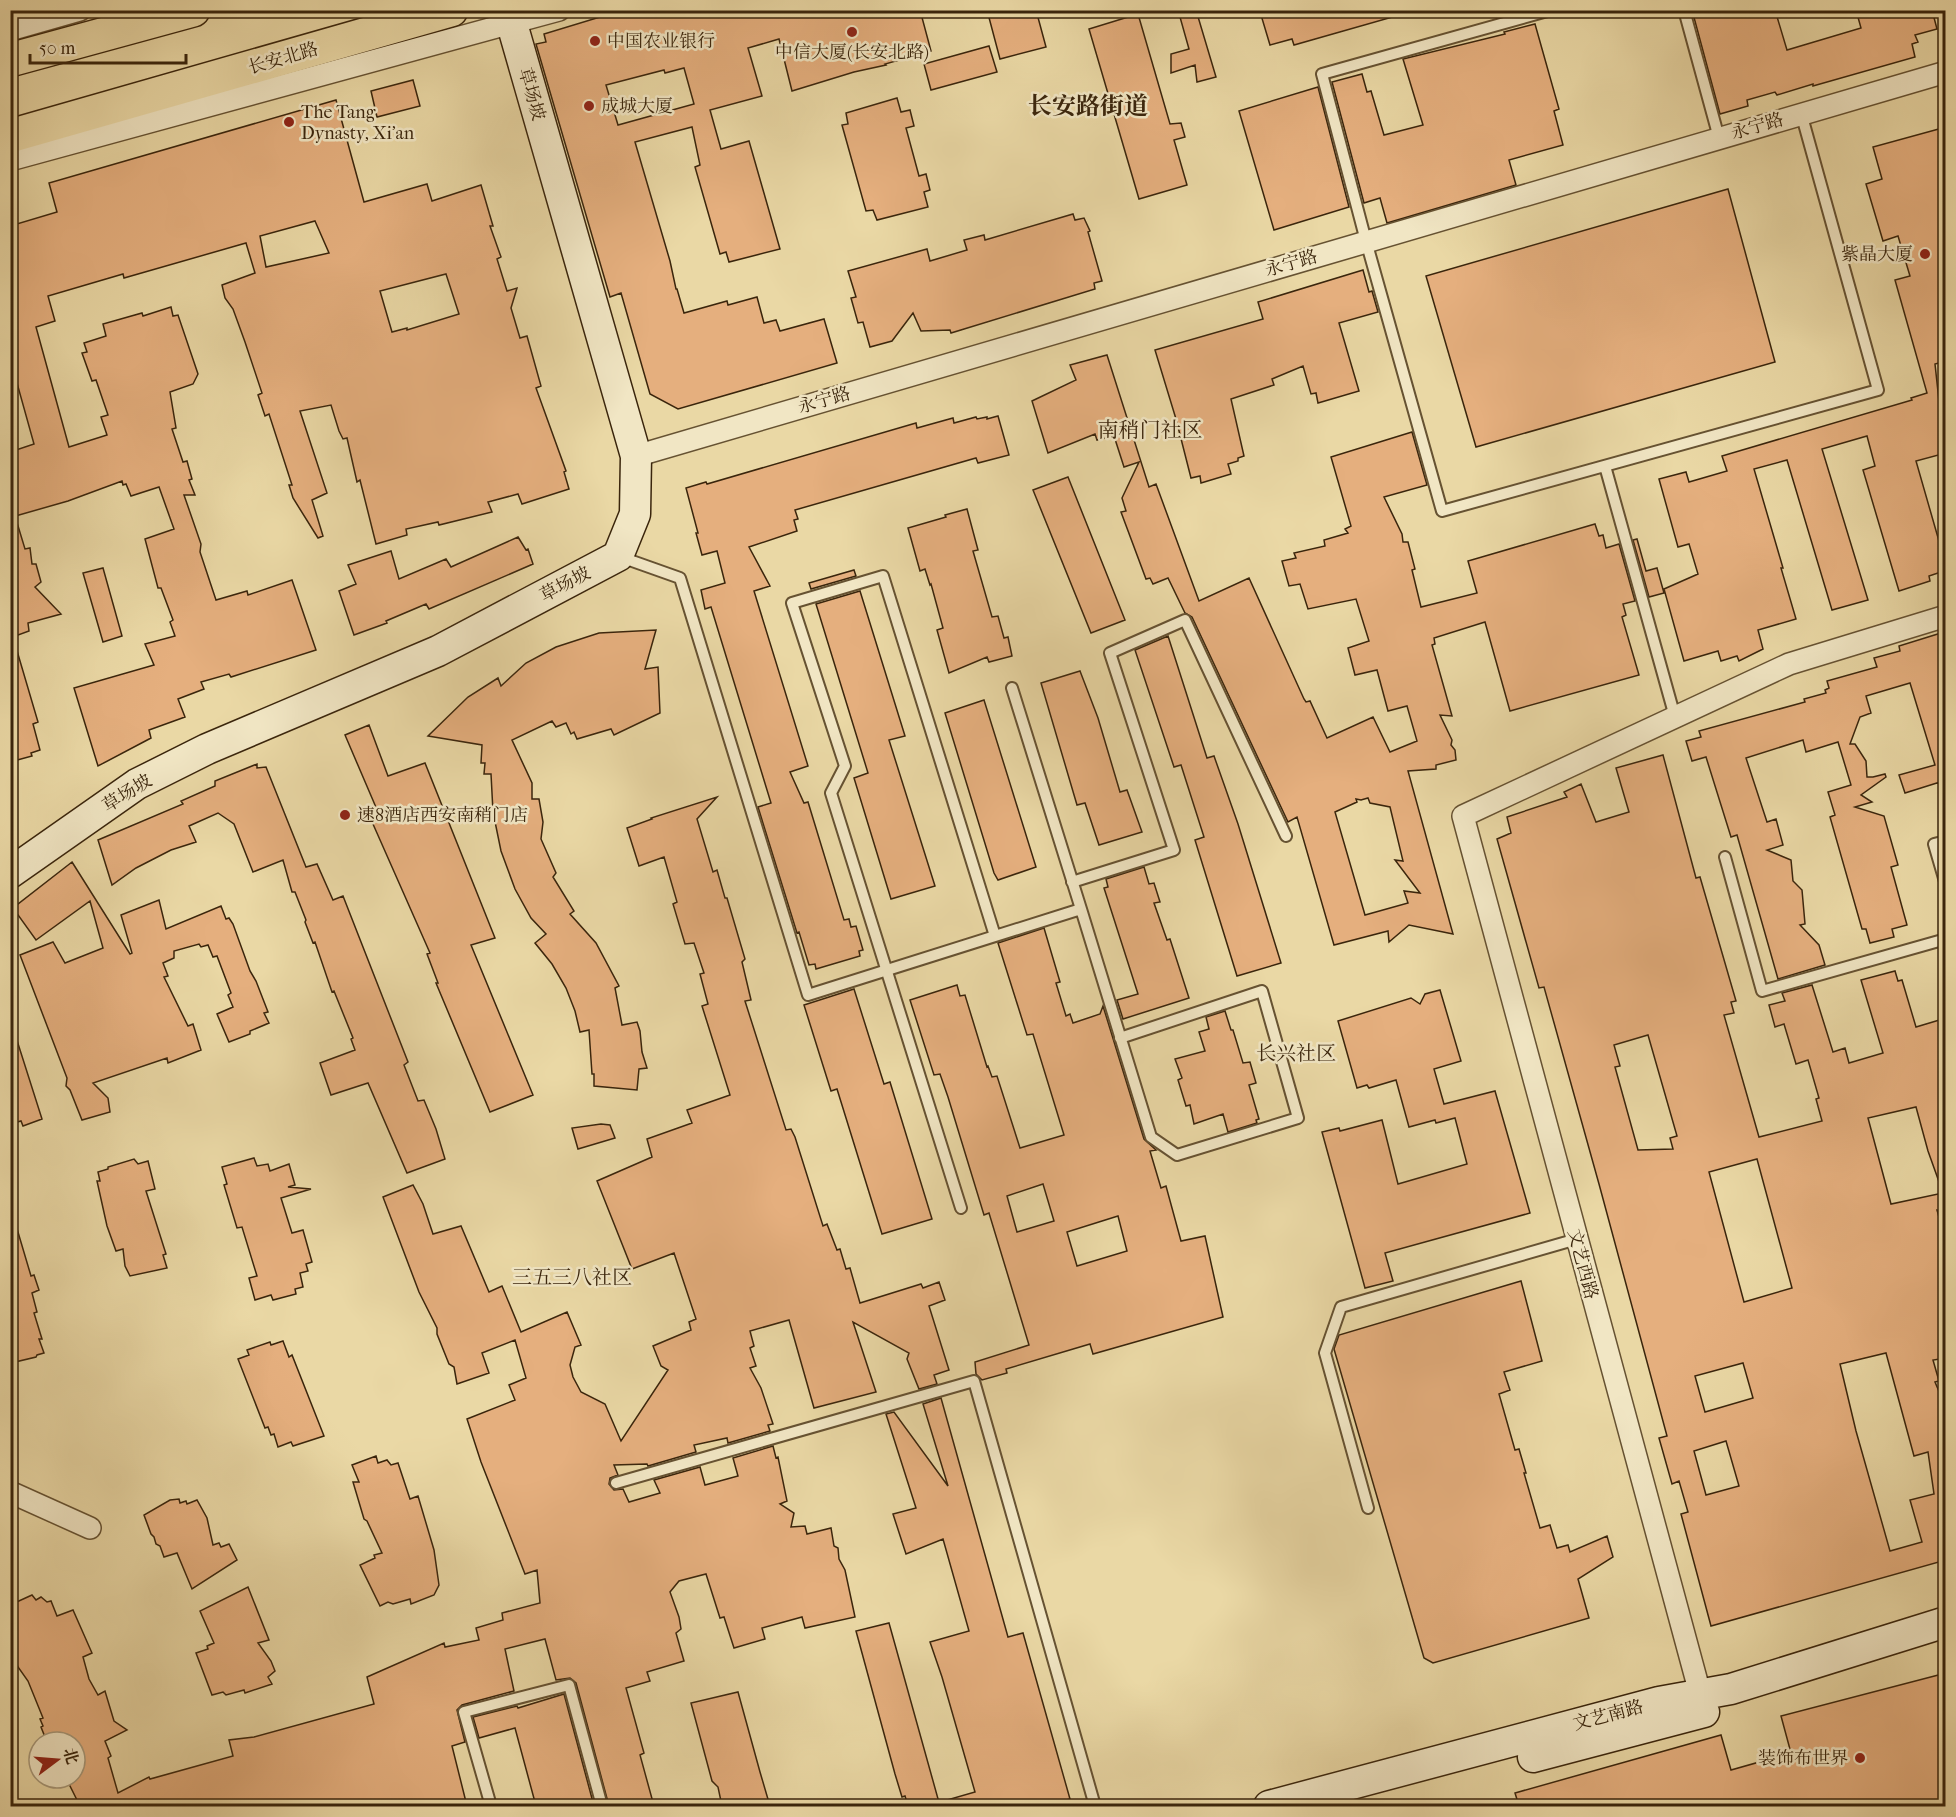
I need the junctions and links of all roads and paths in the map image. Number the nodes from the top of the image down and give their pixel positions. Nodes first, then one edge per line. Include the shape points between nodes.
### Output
1 (80, 10) edge
2 (193, 10) edge
3 (451, 10) edge
4 (559, 10) edge
5 (1551, 10) edge
6 (1684, 10) edge
7 (510, 17) edge
8 (10, 30) edge
9 (10, 60) edge
10 (1946, 72) edge
11 (1801, 113) junction
12 (10, 136) edge
13 (1719, 138) junction
14 (10, 160) edge
15 (1366, 241) junction
16 (636, 456) junction
17 (1605, 466) junction
18 (618, 556) junction
19 (1946, 616) edge
20 (1012, 688) dead end
21 (1675, 717) junction
22 (1286, 836) dead end
23 (1946, 841) edge
24 (1725, 857) dead end
25 (10, 873) edge
26 (1072, 882) junction
27 (1946, 885) edge
28 (1081, 909) junction
29 (995, 936) junction
30 (1946, 939) edge
31 (886, 970) junction
32 (1120, 1038) junction
33 (961, 1208) dead end
34 (1577, 1239) junction
35 (616, 1482) dead end
36 (10, 1492) edge
37 (1368, 1508) dead end
38 (90, 1528) dead end
39 (1946, 1622) edge
40 (1946, 1644) edge
41 (1703, 1703) junction
42 (491, 1806) edge
43 (602, 1806) edge
44 (1095, 1806) edge
45 (1269, 1806) edge
46 (1347, 1806) edge

1 - 8 street
2 - 9 main road
3 - 12 main road, 长安北路
4 - 7 street
5 - 15 lane via 1322,74
6 - 13 lane
7 - 14 street
7 - 16 main road, 草场坡
10 - 11 street, 永宁路
11 - 13 street, 永宁路
11 - 17 lane via 1878,390
13 - 15 street, 永宁路
15 - 16 street, 永宁路
15 - 17 lane via 1443,511
16 - 18 main road, 草场坡 via 634,514
17 - 21 lane
18 - 25 main road, 草场坡 via 438,651 207,749 136,784
18 - 31 lane via 680,578 808,995
19 - 21 street via 1789,664
20 - 26 lane
21 - 34 street, 文艺西路 via 1463,816
22 - 26 lane via 1185,620 1110,653 1174,850
23 - 27 lane via 1934,844
24 - 30 lane via 1762,991
26 - 28 lane
28 - 29 lane
28 - 32 lane
29 - 31 lane
29 - 31 lane via 883,576 792,603 844,766 831,793
31 - 33 lane
32 - 32 lane via 1151,1137 1177,1155 1298,1118 1262,991
34 - 37 lane via 1341,1307 1325,1353
34 - 41 street, 文艺西路
35 - 44 lane via 974,1381
36 - 38 street
39 - 41 main road, 文艺南路 via 1731,1689
40 - 41 main road, 文艺南路
41 - 45 main road, 文艺南路 via 1659,1702
41 - 46 main road, 文艺南路
42 - 43 lane via 464,1713 569,1685

